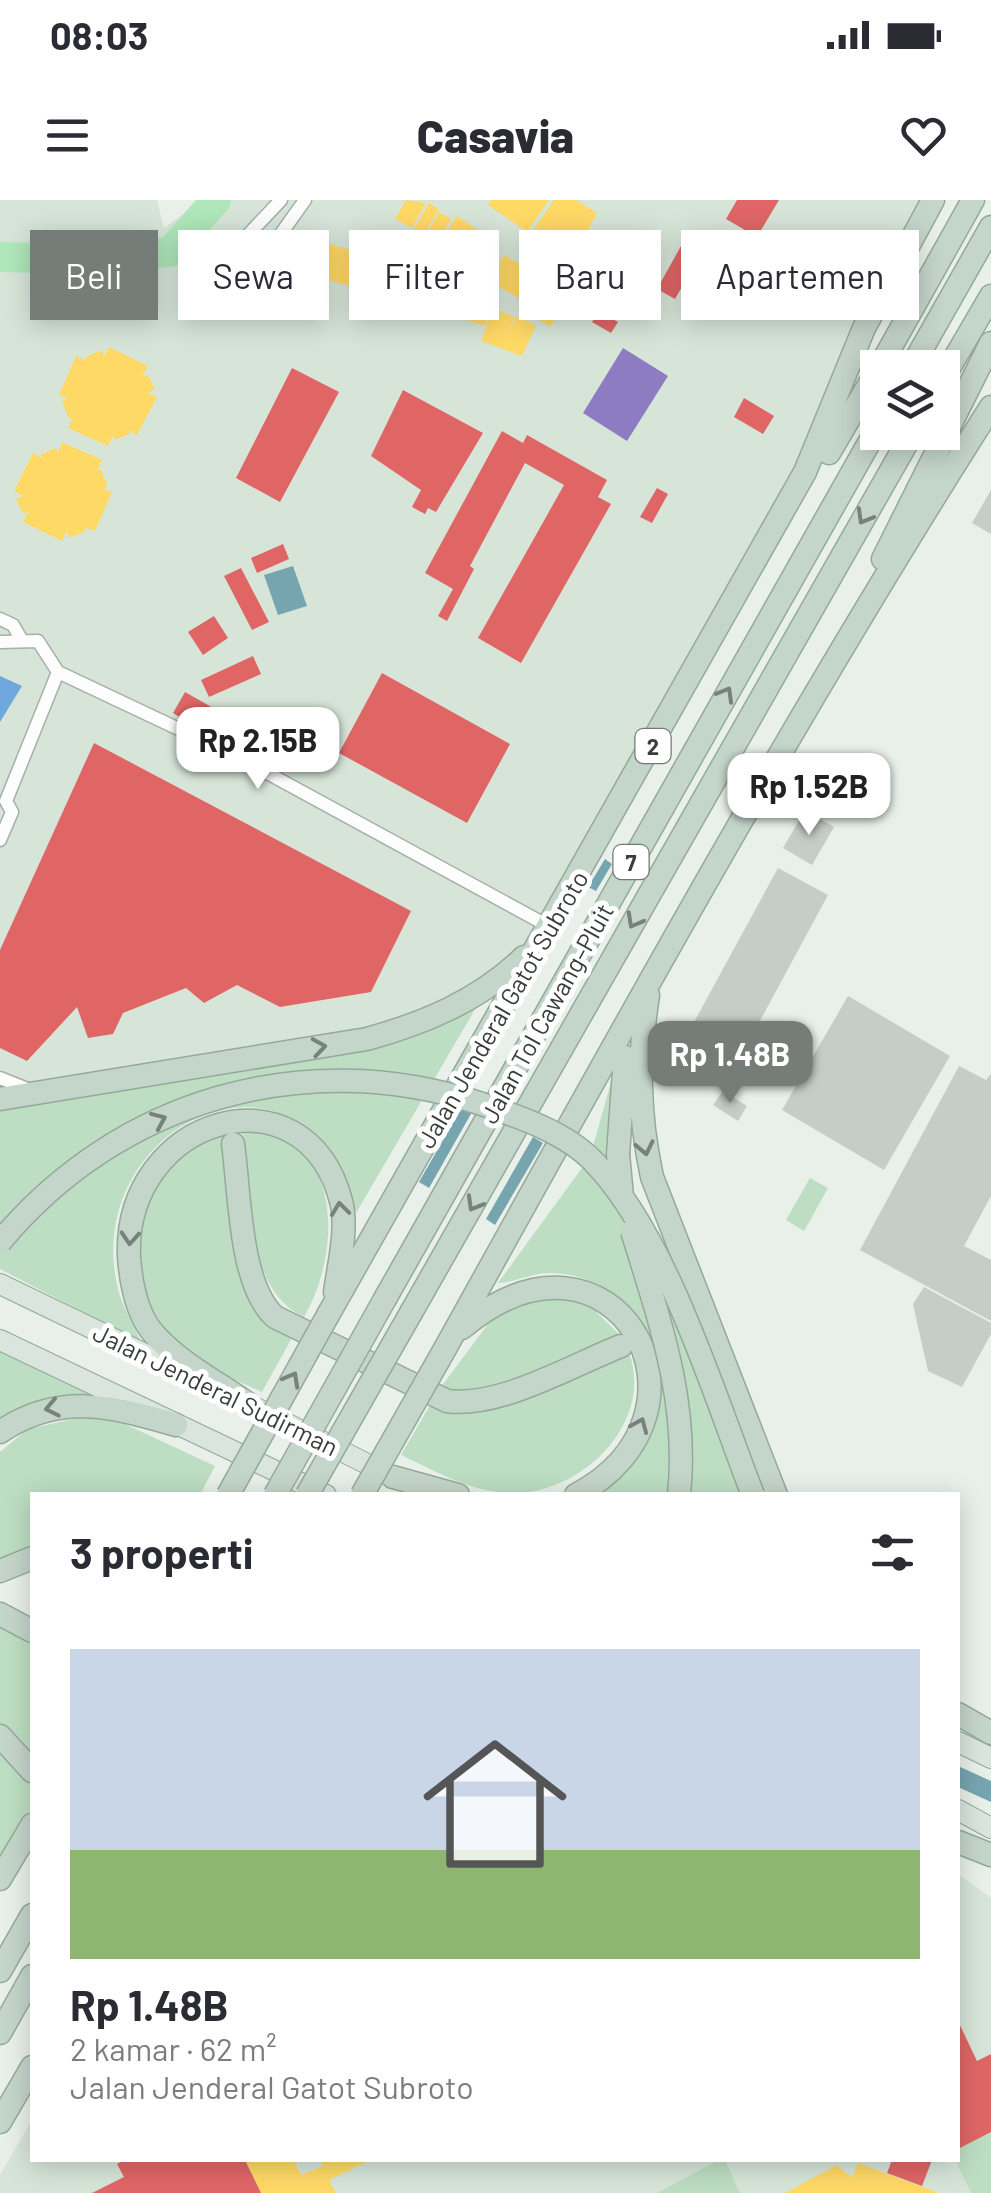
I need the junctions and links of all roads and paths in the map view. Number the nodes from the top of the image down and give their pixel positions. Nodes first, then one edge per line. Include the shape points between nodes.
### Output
1 (280, 200) edge
2 (305, 200) edge
3 (933, 200) edge
4 (974, 200) edge
5 (991, 226) edge
6 (252, 230) edge
7 (284, 230) edge
8 (991, 296) edge
9 (991, 343) edge
10 (888, 350) edge
11 (921, 350) edge
12 (960, 350) edge
13 (860, 400) edge
14 (991, 407) edge
15 (865, 450) edge
16 (902, 450) edge
17 (874, 590) junction
18 (0, 619) edge
19 (20, 639) junction
20 (0, 642) edge
21 (58, 672) junction
22 (3, 801) edge
23 (0, 840) edge
24 (549, 928) junction
25 (650, 982) junction
26 (629, 1018) junction
27 (0, 1078) edge
28 (37, 1093) junction
29 (0, 1099) edge
30 (233, 1144) dead end
31 (0, 1242) edge
32 (0, 1284) edge
33 (331, 1310) junction
34 (0, 1340) edge
35 (449, 1342) junction
36 (621, 1346) dead end
37 (247, 1404) junction
38 (176, 1425) junction
39 (0, 1432) edge
40 (393, 1476) junction
41 (230, 1492) edge
42 (276, 1492) edge
43 (309, 1492) edge
44 (320, 1492) edge
45 (364, 1492) edge
46 (426, 1492) edge
47 (448, 1492) edge
48 (580, 1492) edge
49 (679, 1492) edge
50 (752, 1492) edge
51 (775, 1492) edge
52 (30, 1559) edge
53 (0, 1571) edge
54 (0, 1614) edge
55 (30, 1630) edge
56 (960, 1716) edge
57 (991, 1734) edge
58 (0, 1736) edge
59 (960, 1743) edge
60 (991, 1758) edge
61 (30, 1770) edge
62 (960, 1811) edge
63 (30, 1828) edge
64 (991, 1828) edge
65 (960, 1843) edge
66 (991, 1854) edge
67 (0, 1879) edge
68 (30, 1918) edge
69 (0, 1971) edge
70 (30, 1980) edge
71 (0, 2033) edge
72 (30, 2070) edge
73 (0, 2122) edge

1 - 6 street
2 - 7 street
3 - 24 highway, Jalan Jenderal Gatot Subroto / 2 via 864,328 806,472
4 - 10 highway
5 - 11 highway
8 - 12 highway
9 - 17 highway via 888,543
13 - 24 highway via 616,832
14 - 17 highway
42 -> 15 highway, Jalan Tol Cawang–Pluit / 7, bridge
16 -> 43 highway, Jalan Tol Cawang–Pluit / 7, bridge
17 - 25 highway
18 - 19 street
19 - 20 street
19 - 21 street via 42,644
21 - 22 street
21 - 24 street via 238,757
22 - 23 street via 12,812
28 -> 24 highway via 225,1073 414,1026 461,1004 515,966
24 - 33 highway, Jalan Jenderal Gatot Subroto / 2
25 - 26 highway
25 -> 51 highway via 638,1066 642,1130 703,1324
26 - 35 highway
26 - 49 highway, bridge via 618,1154 622,1200 676,1382
27 - 28 street
28 - 29 highway
30 - 36 highway via 251,1277 261,1304 276,1317 462,1403 498,1397
31 -> 50 highway, bridge via 32,1204 107,1146 246,1088 304,1079 363,1080 438,1090 507,1112 590,1158 628,1205 670,1285
32 - 37 main road, Jalan Jenderal Sudirman
33 -> 37 highway via 342,1205 332,1173 310,1145 280,1128 224,1122 164,1154 132,1213 130,1277 137,1301 152,1333
41 -> 33 highway, Jalan Jenderal Gatot Subroto / 2, bridge
34 - 38 main road, Jalan Jenderal Sudirman
35 - 45 highway, bridge
48 -> 35 highway via 622,1460 649,1403 650,1378 636,1333 620,1313 566,1286 539,1286 501,1300
37 - 40 main road, Jalan Jenderal Sudirman
38 -> 39 highway via 82,1404 27,1414
38 - 44 main road, Jalan Jenderal Sudirman
40 - 46 main road, Jalan Jenderal Sudirman
40 - 47 highway
52 - 53 highway
54 - 55 highway
56 - 57 highway
58 - 61 highway
59 - 60 main road
62 - 64 main road
63 - 67 highway
65 - 66 highway
68 - 69 highway
70 - 71 highway
72 - 73 highway

